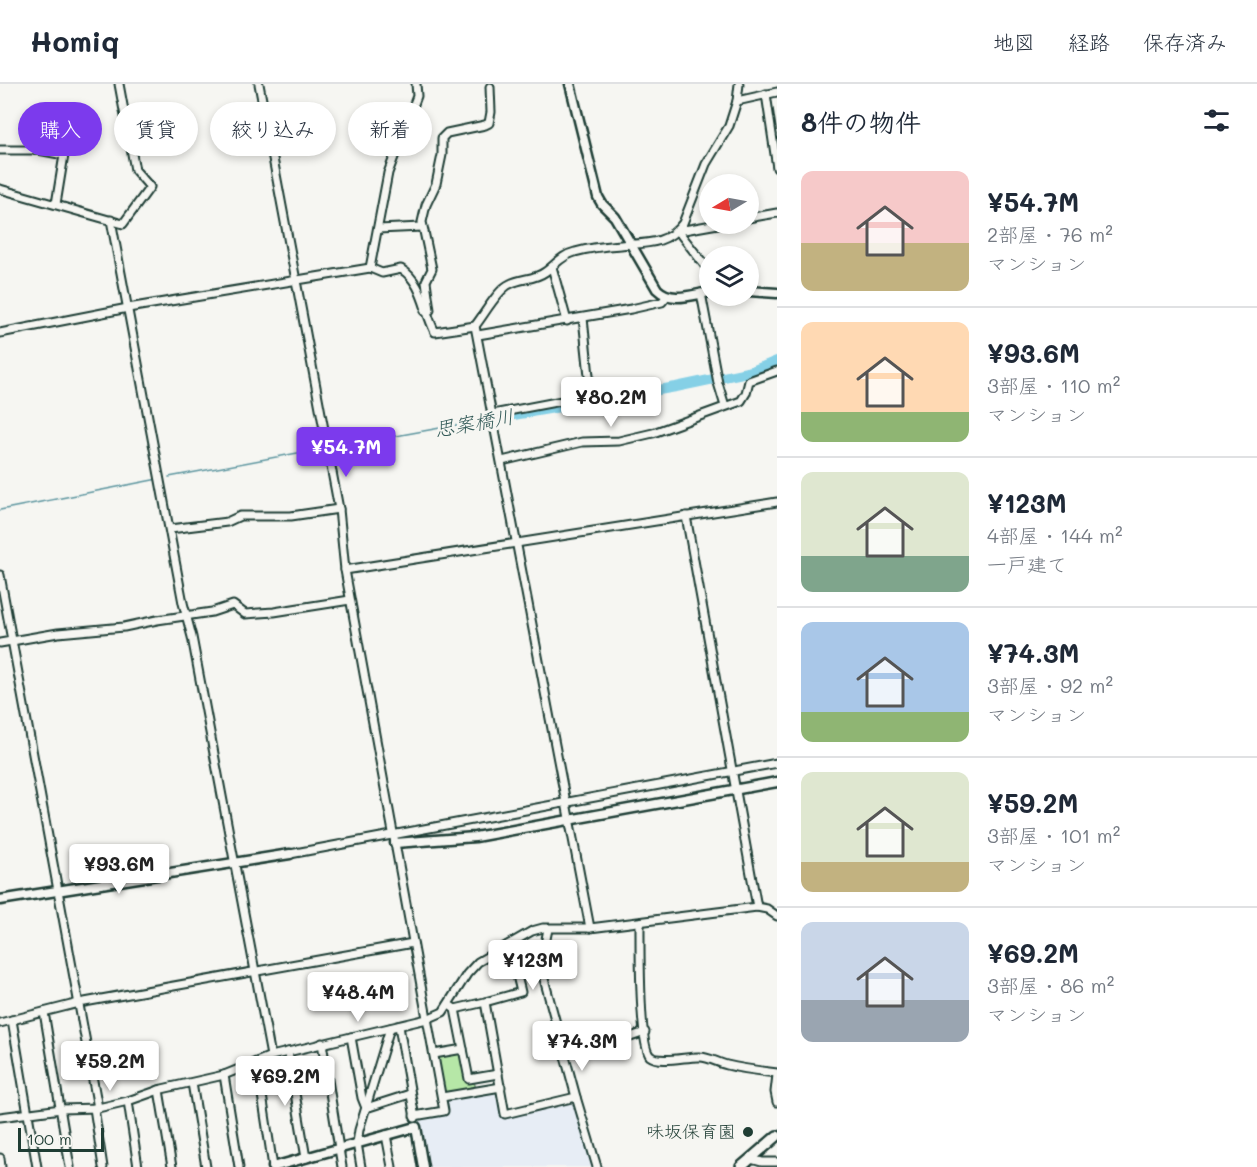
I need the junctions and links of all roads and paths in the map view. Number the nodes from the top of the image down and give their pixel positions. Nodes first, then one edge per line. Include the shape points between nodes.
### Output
1 (119, 84) edge
2 (260, 84) edge
3 (416, 84) edge
4 (570, 84) edge
5 (739, 84) edge
6 (489, 85) edge
7 (777, 92) edge
8 (766, 94) junction
9 (737, 101) junction
10 (0, 150) edge
11 (777, 168) edge
12 (0, 189) edge
13 (56, 204) junction
14 (777, 213) edge
15 (759, 216) edge
16 (111, 220) junction
17 (422, 227) junction
18 (699, 227) edge
19 (378, 230) junction
20 (679, 230) junction
21 (631, 245) junction
22 (699, 257) edge
23 (552, 267) junction
24 (370, 268) junction
25 (296, 280) junction
26 (759, 292) edge
27 (777, 293) edge
28 (699, 294) edge
29 (667, 296) junction
30 (707, 306) edge
31 (128, 308) junction
32 (425, 311) junction
33 (583, 318) junction
34 (567, 321) junction
35 (475, 326) junction
36 (0, 333) edge
37 (478, 335) junction
38 (777, 371) edge
39 (636, 387) dead end
40 (591, 395) junction
41 (725, 406) junction
42 (493, 417) junction
43 (502, 461) junction
44 (777, 502) edge
45 (339, 509) junction
46 (686, 516) junction
47 (170, 529) junction
48 (517, 544) junction
49 (345, 570) junction
50 (0, 575) edge
51 (350, 600) junction
52 (186, 615) junction
53 (12, 640) junction
54 (0, 643) edge
55 (777, 763) edge
56 (733, 772) junction
57 (777, 782) edge
58 (736, 789) junction
59 (565, 802) junction
60 (568, 820) junction
61 (394, 838) junction
62 (290, 854) joint
63 (235, 862) junction
64 (58, 891) junction
65 (0, 900) edge
66 (757, 907) junction
67 (777, 916) edge
68 (640, 923) junction
69 (590, 928) junction
70 (548, 929) junction
71 (413, 943) junction
72 (508, 945) junction
73 (254, 971) junction
74 (485, 1002) junction
75 (79, 1003) junction
76 (452, 1007) junction
77 (44, 1012) junction
78 (427, 1019) junction
79 (12, 1020) junction
80 (0, 1023) edge
81 (399, 1026) junction
82 (390, 1028) junction
83 (645, 1032) junction
84 (351, 1037) junction
85 (322, 1043) junction
86 (463, 1049) junction
87 (288, 1052) junction
88 (564, 1053) junction
89 (434, 1054) junction
90 (271, 1056) junction
91 (257, 1062) junction
92 (498, 1074) junction
93 (777, 1074) edge
94 (224, 1075) junction
95 (192, 1083) junction
96 (501, 1087) junction
97 (159, 1090) junction
98 (410, 1094) junction
99 (442, 1097) junction
100 (576, 1097) junction
101 (128, 1101) junction
102 (777, 1102) edge
103 (96, 1108) junction
104 (366, 1108) junction
105 (61, 1109) junction
106 (28, 1114) junction
107 (414, 1116) junction
108 (0, 1117) edge
109 (416, 1127) junction
110 (386, 1135) junction
111 (777, 1136) edge
112 (357, 1143) junction
113 (340, 1148) junction
114 (0, 1158) edge
115 (306, 1158) junction
116 (751, 1159) junction
117 (777, 1162) edge
118 (1, 1167) edge
119 (37, 1167) edge
120 (70, 1167) edge
121 (103, 1167) edge
122 (138, 1167) edge
123 (172, 1167) edge
124 (206, 1167) edge
125 (239, 1167) edge
126 (273, 1167) edge
127 (342, 1167) edge
128 (361, 1167) edge
129 (392, 1167) edge
130 (423, 1167) edge
131 (597, 1167) edge
132 (741, 1167) edge

1 - 16 street via 135,170 150,187 123,224
2 - 25 street
3 - 19 street via 417,96 388,173
4 - 21 street via 598,197
5 - 9 street
6 - 17 street via 489,123 443,135 436,184 426,205
7 - 8 street
8 - 9 street
8 - 11 street
9 - 20 street via 729,126 705,164
10 - 13 street via 64,155
12 - 13 street
13 - 16 street
14 - 15 street
16 - 31 street
17 - 19 street
17 - 32 street via 432,269 426,281 431,306
18 - 20 street
19 - 24 street
20 - 21 street via 660,242
20 - 22 street
21 - 23 street via 574,252
21 - 29 street via 657,289
23 - 34 street
23 - 35 street via 533,279 504,287
24 - 25 street
24 - 32 street via 382,273 404,271 414,281
25 - 31 street
25 - 45 street
26 - 27 street
28 - 29 street
29 - 33 street via 654,305
30 - 41 street via 716,374
31 - 36 street
31 - 47 street
32 - 35 street via 435,332
33 - 34 street
33 - 40 street
34 - 37 street
35 - 37 street
37 - 42 street
38 - 41 street via 749,381 741,401
39 - 40 street
40 - 42 street
41 - 43 street via 632,439 582,442
42 - 43 street
43 - 48 street
44 - 46 street
45 - 47 street via 281,517 240,516 227,522
45 - 49 street
46 - 48 street
46 - 56 street
47 - 52 street
48 - 49 street
48 - 59 street
49 - 51 street
50 - 53 street
51 - 52 street via 245,614 233,605
51 - 61 street
52 - 53 street via 124,627
52 - 63 street
53 - 54 street
53 - 64 street
55 - 56 street
56 - 58 street
56 - 59 street
57 - 58 street
58 - 60 street
58 - 66 street
59 - 60 street
59 - 61 street
60 - 61 street via 475,837
60 - 69 street
61 - 62 street
61 - 71 street
62 - 63 street
63 - 64 street
63 - 73 street
64 - 65 street
64 - 75 street
66 - 67 street
66 - 68 street
68 - 69 street
68 - 83 street
69 - 70 street
70 - 72 street via 532,931
70 - 88 street via 542,968
71 - 73 street
71 - 78 street
72 - 74 street via 521,992
72 - 76 street via 471,969 458,987
73 - 75 street
73 - 90 street
74 - 76 street
74 - 92 street
75 - 77 street
75 - 103 street
76 - 78 street
76 - 86 street
77 - 79 street
77 - 105 street
78 - 81 street
78 - 89 street
79 - 80 street
79 - 106 street
81 - 82 street
81 - 98 street
82 - 84 street
82 - 104 street
83 - 88 street
83 - 93 street via 647,1051 656,1059 703,1057
84 - 85 street
84 - 104 street
85 - 87 street
85 - 113 street
86 - 89 street
86 - 92 street via 469,1079
87 - 90 street
87 - 115 street
88 - 100 street
89 - 99 street
90 - 91 street
91 - 94 street
91 - 126 street
92 - 96 street
93 - 102 street
94 - 95 street
94 - 125 street
95 - 97 street
95 - 124 street
96 - 99 street
96 - 100 street via 505,1113
97 - 101 street
97 - 123 street
98 - 104 street
98 - 107 street
99 - 107 street via 444,1111
100 - 131 street
101 - 103 street
101 - 122 street
103 - 105 street
103 - 121 street
104 - 112 street
105 - 106 street
105 - 120 street
106 - 108 street
106 - 119 street
107 - 109 street
109 - 110 street
109 - 130 street
110 - 112 street
110 - 129 street
111 - 116 main road
112 - 113 street
112 - 128 street
113 - 115 street
113 - 127 street
114 - 118 street
115 - 126 street
116 - 117 street
116 - 132 main road

